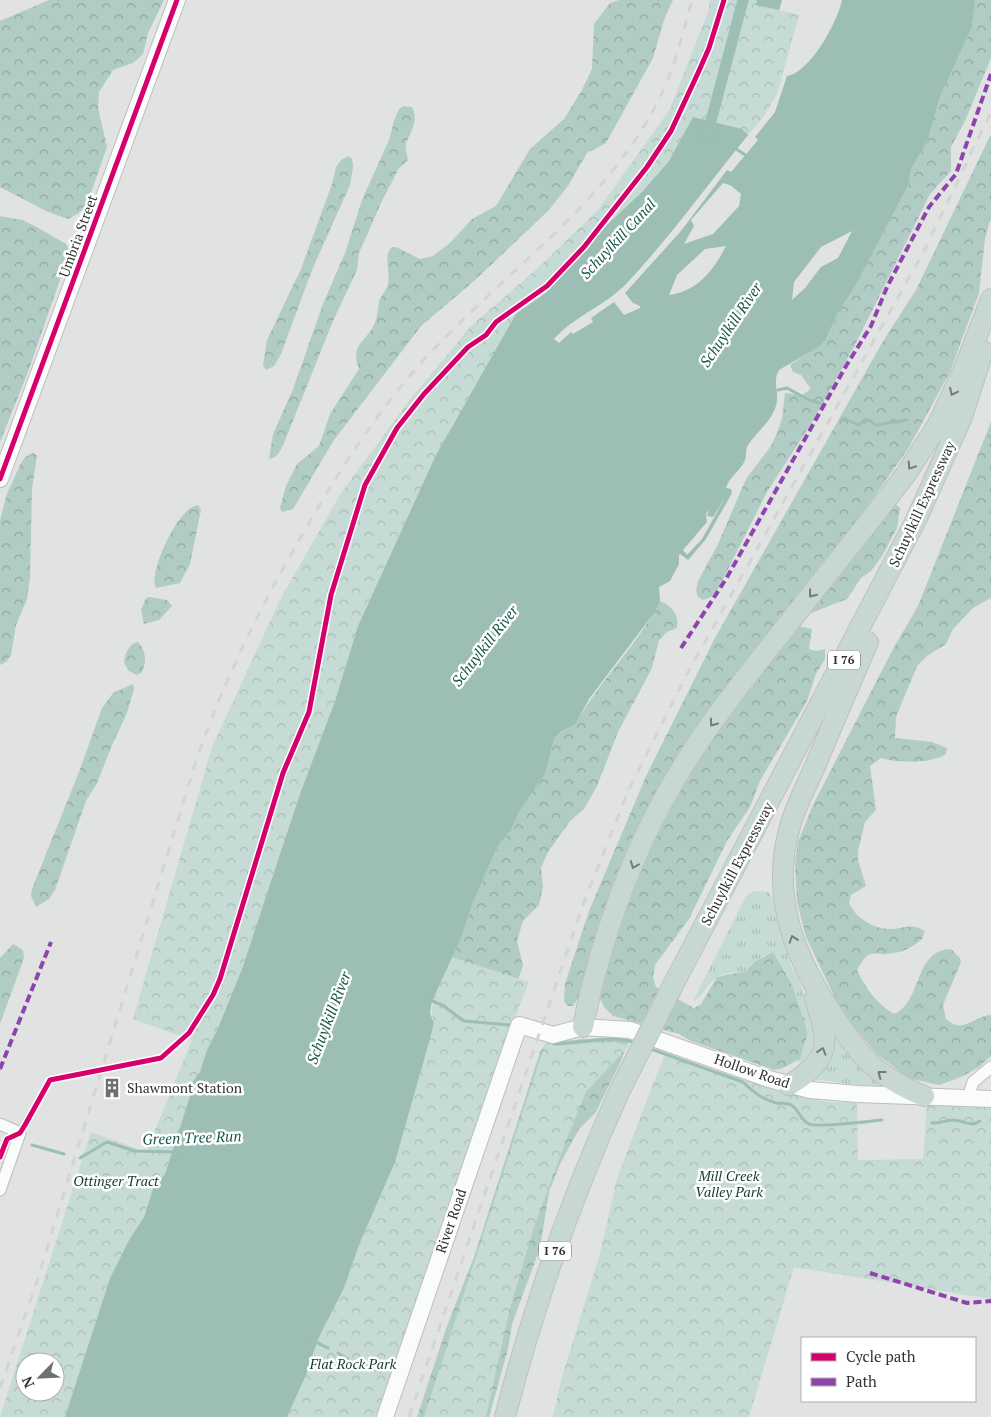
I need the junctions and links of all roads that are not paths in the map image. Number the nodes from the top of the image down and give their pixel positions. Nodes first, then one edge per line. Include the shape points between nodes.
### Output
1 (177, 0) edge
2 (991, 298) edge
3 (991, 320) edge
4 (991, 372) edge
5 (0, 479) edge
6 (868, 642) junction
7 (805, 970) junction
8 (677, 992) junction
9 (519, 1025) joint
10 (583, 1027) junction
11 (991, 1067) edge
12 (789, 1085) junction
13 (626, 1093) junction
14 (924, 1096) junction
15 (968, 1098) junction
16 (991, 1098) edge
17 (0, 1124) edge
18 (0, 1190) edge
19 (385, 1417) edge
20 (506, 1417) edge
21 (519, 1417) edge

1 - 5 main road, Umbria Street
2 -> 10 highway via 964,369 927,443 730,699 666,796 637,857 618,908 592,987
3 - 8 highway, Schuylkill Expressway / I 76 via 962,417 928,495
4 - 6 highway, Schuylkill Expressway / I 76 via 956,466
7 -> 6 highway via 786,916 782,873 786,839
6 - 8 highway, Schuylkill Expressway / I 76
12 -> 7 highway via 816,1065 825,1044 821,1016
14 -> 7 highway via 889,1080 862,1057
8 - 13 highway, Schuylkill Expressway / I 76, bridge
9 - 10 main road, Hollow Road via 553,1035
9 - 19 main road, River Road
10 - 12 main road, Hollow Road via 630,1030
11 - 15 street via 973,1082
12 - 14 main road, Hollow Road via 836,1093
13 - 20 highway, Schuylkill Expressway / I 76 via 583,1176 550,1264
13 - 21 highway, Schuylkill Expressway / I 76 via 565,1262
14 - 15 main road, Hollow Road
15 - 16 main road, Hollow Road
17 - 18 street via 20,1133

